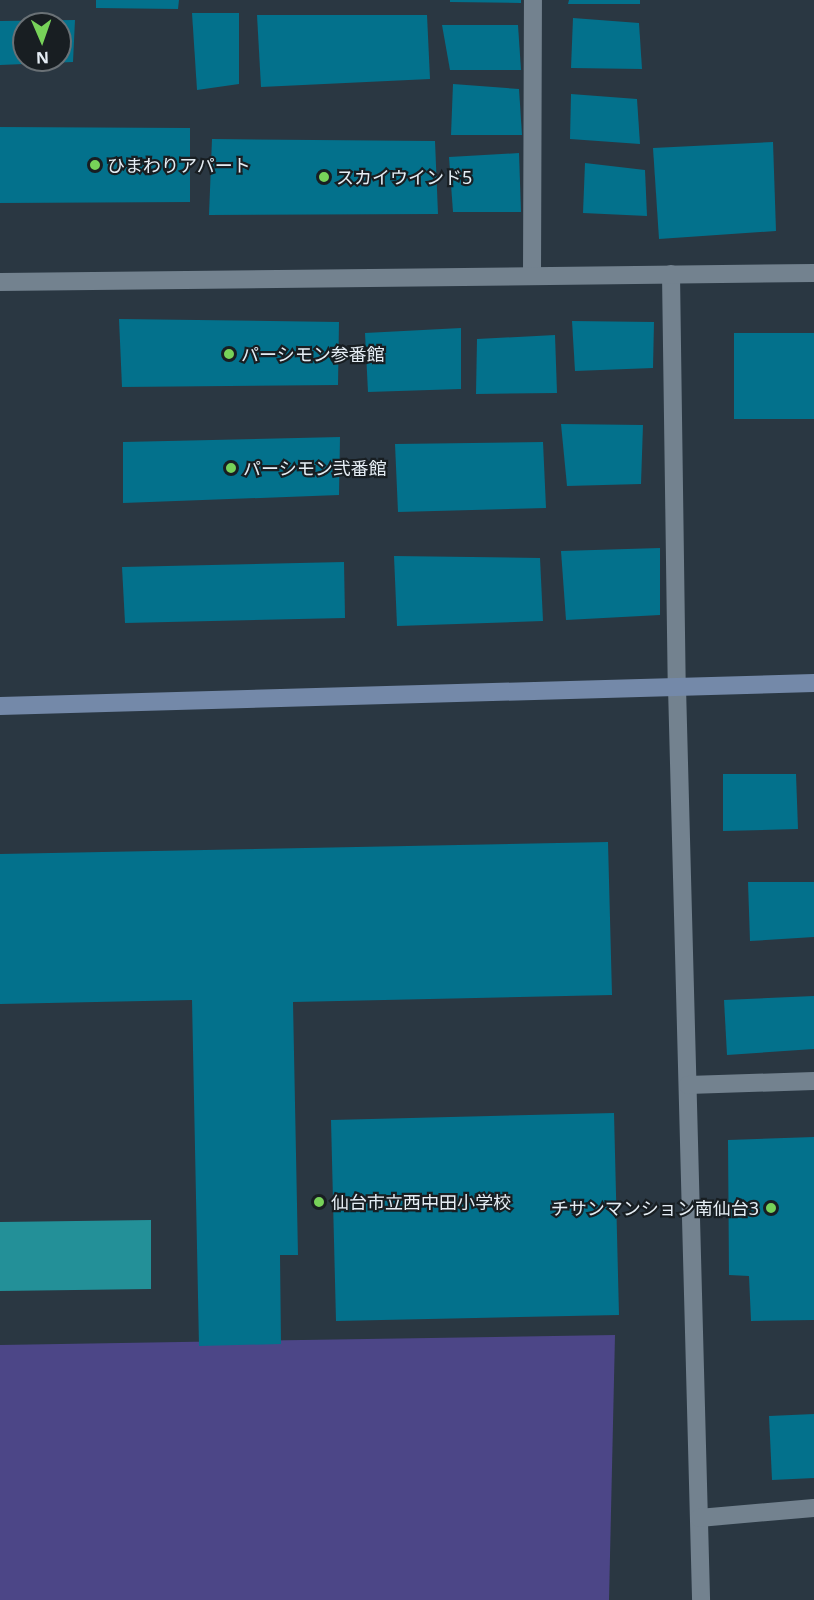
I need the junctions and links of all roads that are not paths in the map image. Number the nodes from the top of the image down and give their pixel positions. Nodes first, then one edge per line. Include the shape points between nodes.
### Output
1 (533, 0) edge
2 (814, 273) edge
3 (532, 274) junction
4 (671, 274) junction
5 (0, 282) edge
6 (814, 683) edge
7 (677, 687) junction
8 (0, 706) edge
9 (814, 1081) edge
10 (688, 1085) junction
11 (814, 1508) edge
12 (699, 1518) junction
13 (701, 1600) edge

1 - 3 street
2 - 4 street
3 - 4 street
3 - 5 street
4 - 7 street
6 - 7 street
7 - 8 street
7 - 10 street
9 - 10 street
10 - 12 street
11 - 12 street
12 - 13 street

